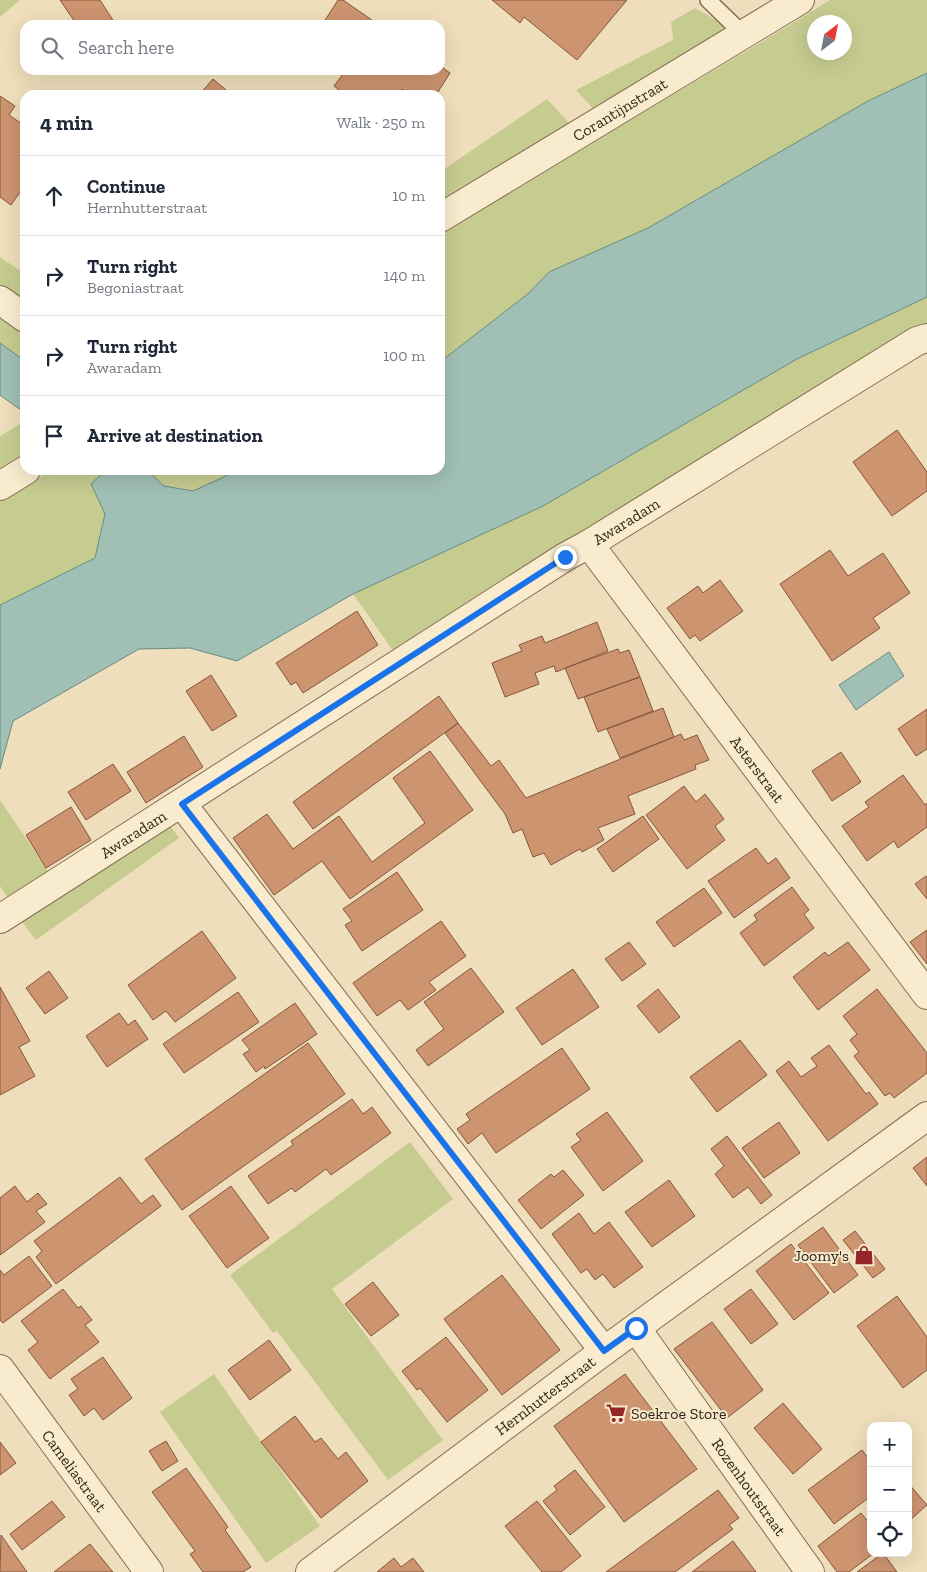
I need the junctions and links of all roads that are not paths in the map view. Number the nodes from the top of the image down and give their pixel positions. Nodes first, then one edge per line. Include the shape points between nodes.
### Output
1 (708, 0) edge
2 (800, 0) edge
3 (743, 34) junction
4 (445, 215) edge
5 (0, 300) edge
6 (20, 314) edge
7 (927, 338) edge
8 (20, 474) edge
9 (0, 486) edge
10 (589, 544) junction
11 (182, 804) junction
12 (0, 919) edge
13 (927, 995) edge
14 (927, 1116) edge
15 (636, 1328) junction
16 (604, 1351) junction
17 (0, 1369) edge
18 (150, 1572) edge
19 (310, 1572) edge
20 (810, 1572) edge

1 - 3 lane
2 - 3 street, Corantijnstraat
3 - 4 street, Corantijnstraat
5 - 6 street
7 - 10 street, Awaradam via 917,341
8 - 9 street
10 - 11 street, Awaradam
10 - 13 street, Asterstraat
11 - 12 street, Awaradam
11 - 16 street
14 - 15 street, Hernhutterstraat
15 - 16 street, Hernhutterstraat
15 - 20 street, Rozenhoutstraat
16 - 19 street, Hernhutterstraat
17 - 18 street, Cameliastraat

